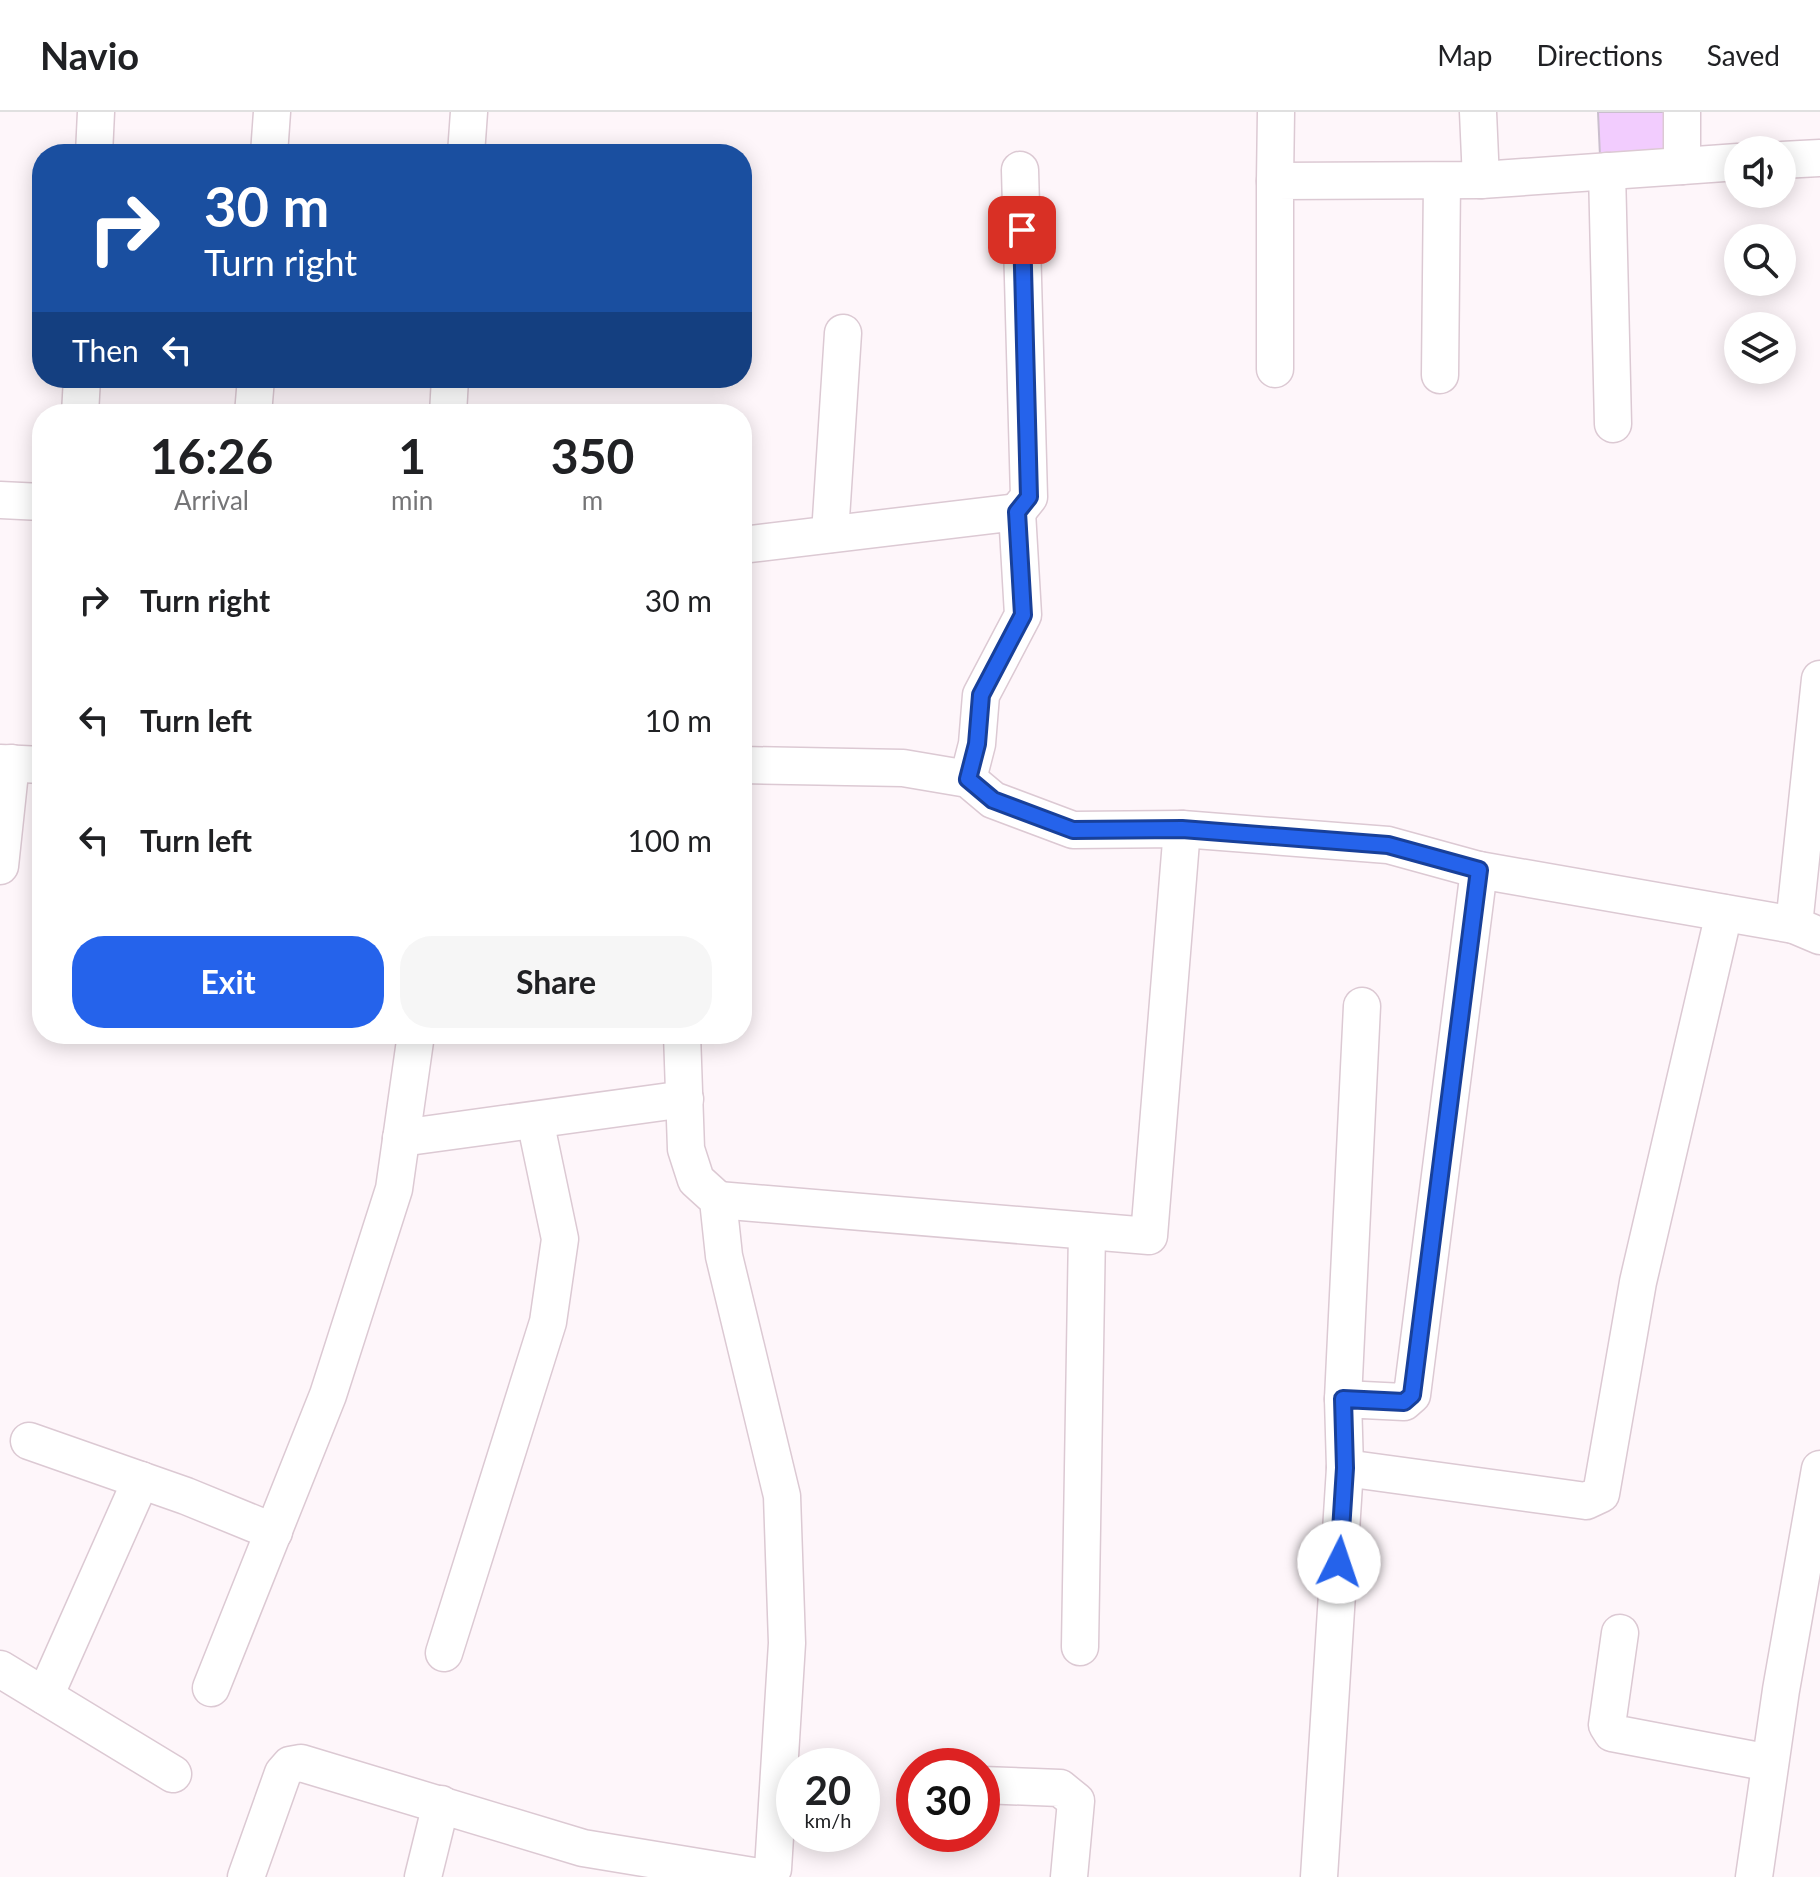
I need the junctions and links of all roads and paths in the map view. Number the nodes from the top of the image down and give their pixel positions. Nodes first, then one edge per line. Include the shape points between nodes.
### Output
1 (96, 112) edge
2 (272, 112) edge
3 (469, 112) edge
4 (1276, 112) edge
5 (1478, 112) edge
6 (1682, 112) edge
7 (94, 144) edge
8 (270, 144) edge
9 (467, 144) edge
10 (1820, 158) edge
11 (1796, 159) edge
12 (1724, 163) edge
13 (1682, 166) junction
14 (1020, 170) dead end
15 (1607, 171) junction
16 (1481, 180) junction
17 (1275, 181) junction
18 (1442, 181) junction
19 (843, 333) dead end
20 (1275, 369) dead end
21 (1440, 375) dead end
22 (1613, 424) dead end
23 (0, 500) edge
24 (32, 502) edge
25 (1017, 512) junction
26 (830, 534) junction
27 (752, 544) edge
28 (1820, 679) edge
29 (18, 764) edge
30 (752, 765) edge
31 (968, 779) junction
32 (1814, 790) edge
33 (1182, 829) junction
34 (0, 866) edge
35 (1479, 870) junction
36 (1724, 913) junction
37 (1807, 930) edge
38 (1362, 1006) dead end
39 (415, 1044) edge
40 (682, 1044) edge
41 (685, 1099) junction
42 (535, 1120) junction
43 (401, 1138) junction
44 (718, 1200) junction
45 (1087, 1231) junction
46 (1343, 1399) junction
47 (29, 1441) dead end
48 (1345, 1468) junction
49 (1820, 1469) edge
50 (141, 1480) junction
51 (274, 1532) junction
52 (1620, 1633) dead end
53 (1080, 1647) dead end
54 (444, 1653) dead end
55 (0, 1669) edge
56 (211, 1688) dead end
57 (45, 1696) junction
58 (1770, 1763) junction
59 (173, 1774) dead end
60 (1000, 1786) edge
61 (441, 1804) junction
62 (580, 1863) edge
63 (697, 1873) edge
64 (246, 1877) edge
65 (423, 1877) edge
66 (1069, 1877) edge
67 (1319, 1877) edge
68 (1754, 1877) edge

1 - 7 street
2 - 8 street
3 - 9 street
4 - 17 street
5 - 16 street
6 - 13 street
10 - 11 street
12 - 13 street
13 - 15 street
14 - 25 street via 1029,497
15 - 16 street
15 - 22 street
16 - 18 street
17 - 18 street
17 - 20 street
18 - 21 street
19 - 26 street
23 - 24 street
25 - 26 street
25 - 31 street via 1023,615 981,695
26 - 27 street
28 - 32 street
29 - 34 street
30 - 31 street via 903,768
31 - 33 street via 993,800 1073,830
32 - 37 street
33 - 35 street via 1388,845
33 - 45 street via 1149,1236
35 - 36 street
35 - 46 street via 1412,1395 1404,1402
36 - 37 street
36 - 48 street via 1638,1282 1601,1494 1586,1501
38 - 46 street
39 - 43 street
40 - 41 street
41 - 42 street
41 - 44 street via 686,1149 696,1180
42 - 43 street
42 - 54 street via 560,1239 548,1322
43 - 51 street via 394,1189 328,1395
44 - 45 street
44 - 63 street via 724,1256 782,1496 787,1643 773,1869 759,1877
45 - 53 street
46 - 48 street
47 - 50 street
48 - 67 street
49 - 58 street
50 - 51 street
50 - 57 street
51 - 56 street
52 - 58 street via 1607,1725 1612,1733
55 - 57 street
57 - 59 street
58 - 68 street
60 - 66 street via 1060,1788 1076,1801
61 - 62 street
61 - 64 street via 301,1763 290,1765
61 - 65 street
62 - 63 street

